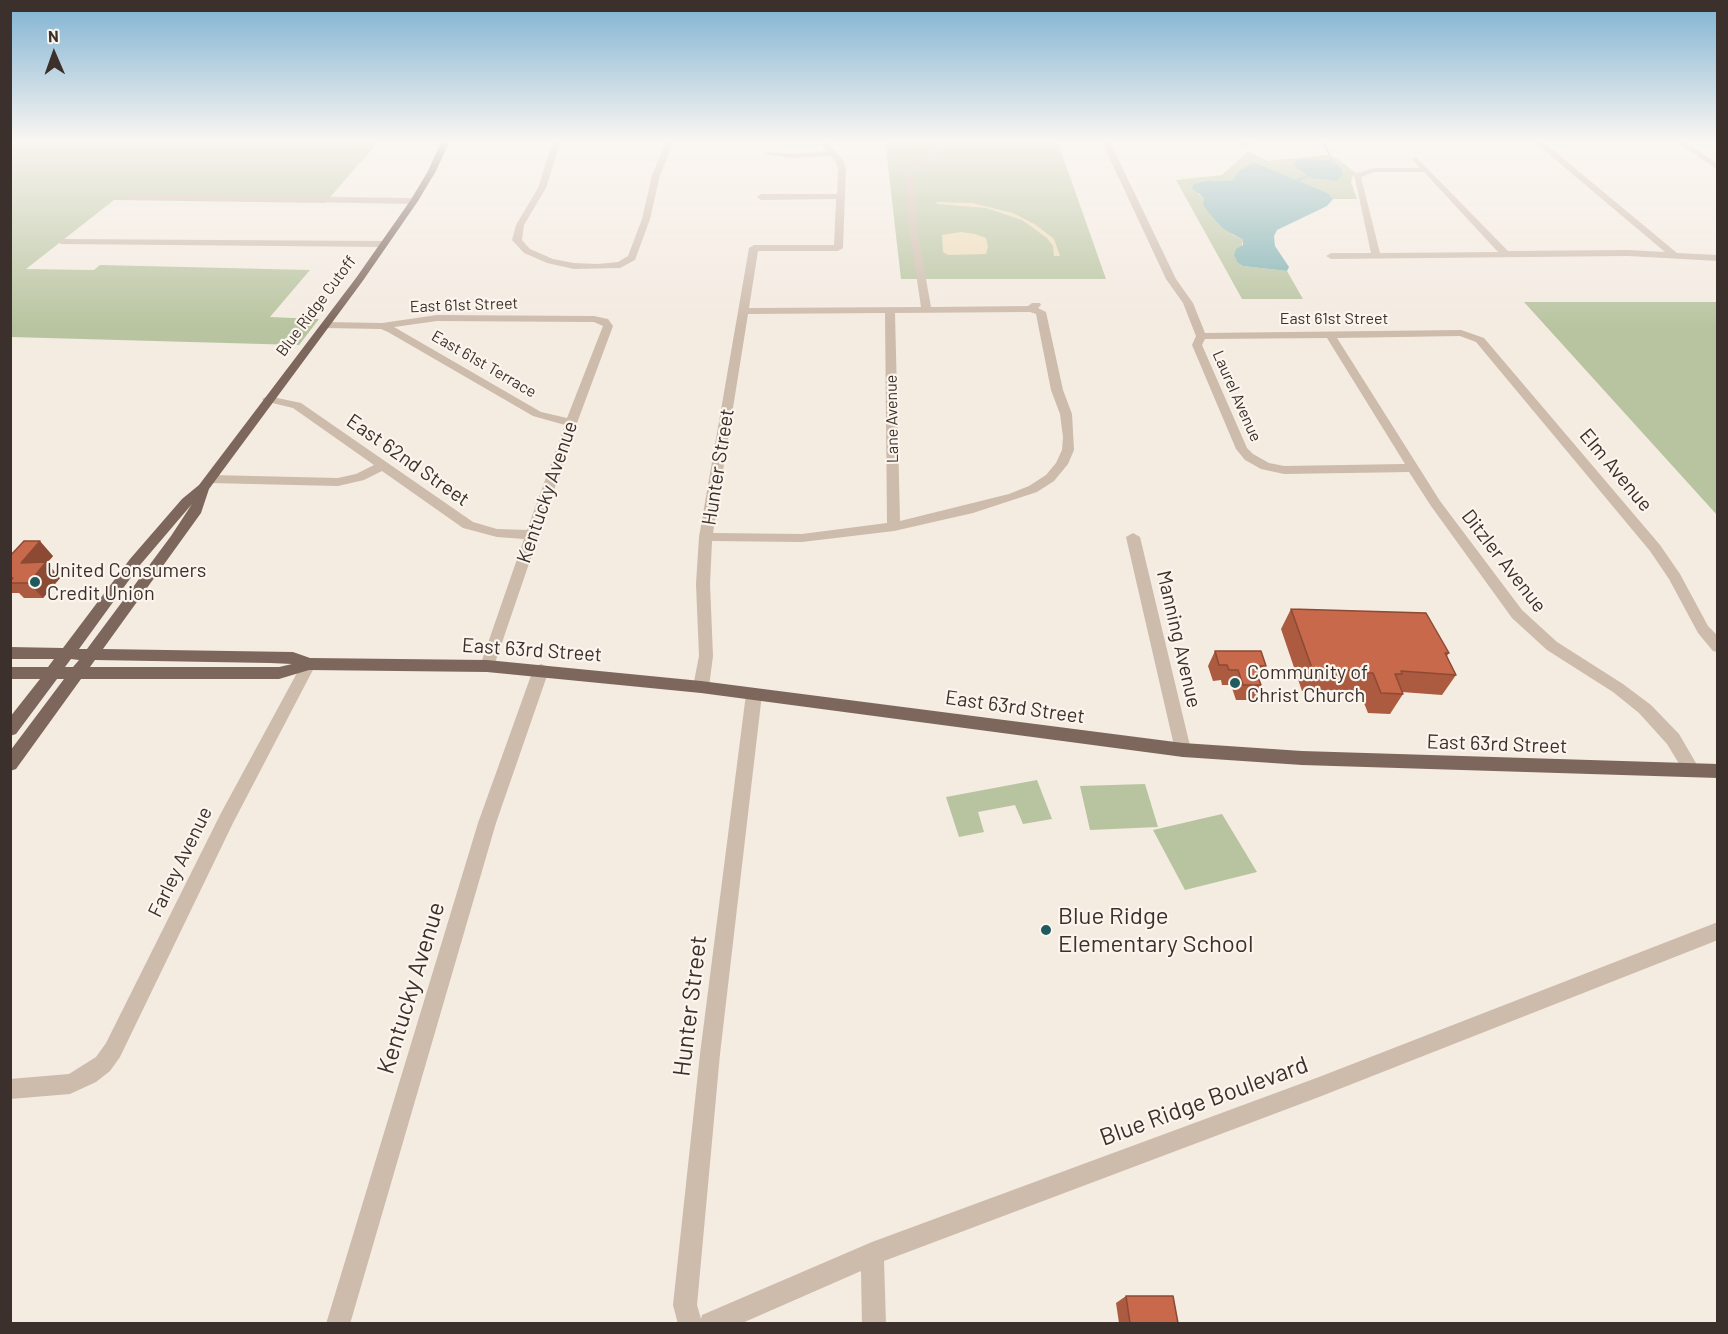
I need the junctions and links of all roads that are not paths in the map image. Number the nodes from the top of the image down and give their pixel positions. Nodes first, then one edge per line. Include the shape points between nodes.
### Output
1 (413, 202) edge
2 (534, 202) edge
3 (650, 202) edge
4 (840, 202) edge
5 (911, 202) edge
6 (1135, 202) edge
7 (1363, 202) edge
8 (1456, 202) edge
9 (1611, 202) edge
10 (64, 242) dead end
11 (384, 244) junction
12 (1376, 255) junction
13 (1506, 255) junction
14 (1674, 255) junction
15 (1331, 256) dead end
16 (1718, 258) edge
17 (1041, 302) dead end
18 (1030, 309) junction
19 (743, 310) junction
20 (890, 310) junction
21 (927, 310) junction
22 (604, 321) joint
23 (325, 325) junction
24 (382, 326) junction
25 (1329, 334) junction
26 (1466, 335) joint
27 (1201, 336) junction
28 (268, 399) junction
29 (571, 423) junction
30 (382, 466) junction
31 (1412, 468) junction
32 (207, 484) junction
33 (894, 527) junction
34 (532, 535) junction
35 (706, 537) junction
36 (1133, 537) dead end
37 (1718, 647) edge
38 (10, 653) edge
39 (67, 653) junction
40 (92, 653) junction
41 (309, 664) junction
42 (487, 666) junction
43 (541, 670) junction
44 (10, 673) edge
45 (52, 674) junction
46 (77, 674) junction
47 (701, 687) junction
48 (754, 694) junction
49 (10, 730) edge
50 (1183, 750) junction
51 (10, 764) edge
52 (1692, 771) junction
53 (1718, 771) edge
54 (1718, 931) edge
55 (10, 1089) edge
56 (872, 1254) junction
57 (338, 1323) edge
58 (690, 1323) edge
59 (711, 1323) edge
60 (874, 1323) edge

1 - 11 main road, Blue Ridge Cutoff
2 - 3 street via 520,225 517,240 527,251 574,266 615,266 632,258
4 - 19 street, Hunter Street via 838,248 754,248
5 - 21 street
6 - 27 street, Laurel Avenue via 1171,279 1188,303
7 - 12 street
8 - 13 street
9 - 14 street
10 - 11 street
11 - 23 main road, Blue Ridge Cutoff
12 - 13 street
12 - 15 street
13 - 14 street
14 - 16 street
17 - 18 street
18 - 21 street
18 - 33 street via 1041,312 1066,414 1068,450 1058,469 1033,489 1013,497
19 - 20 street
19 - 35 street, Hunter Street
20 - 21 street
20 - 33 street, Lane Avenue
22 - 24 street, East 61st Street via 437,318
22 - 29 street, Kentucky Avenue via 608,326
23 - 24 street, East 61st Street
23 - 28 main road, Blue Ridge Cutoff
24 - 29 street, East 61st Terrace via 537,414
25 - 26 street, East 61st Street
25 - 27 street, East 61st Street
25 - 31 street, Ditzler Avenue
26 - 37 street, Elm Avenue via 1479,340 1655,548
27 - 31 street, Laurel Avenue via 1197,345 1249,457 1284,470
28 - 30 street, East 62nd Street via 297,405
28 - 32 main road, Blue Ridge Cutoff
29 - 34 street, Kentucky Avenue
30 - 32 street via 338,482
30 - 34 street, East 62nd Street via 468,525 497,533
31 - 52 street, Ditzler Avenue via 1517,614 1552,646 1645,709 1672,739
32 - 39 main road, Blue Ridge Cutoff via 186,502 135,562
32 - 40 main road, Blue Ridge Cutoff via 196,510
33 - 35 street via 802,538
34 - 42 street, Kentucky Avenue
35 - 47 street, Hunter Street via 706,656
36 - 50 street, Manning Avenue
38 - 39 main road, East 63rd Street
39 - 40 main road, East 63rd Street
39 - 45 main road, Blue Ridge Cutoff
40 - 41 main road, East 63rd Street via 293,658
40 - 46 main road, Blue Ridge Cutoff
41 - 42 main road, East 63rd Street
41 - 46 main road, East 63rd Street via 279,673
41 - 55 street, Farley Avenue via 227,818 113,1050 103,1064 70,1084
42 - 43 main road, East 63rd Street
43 - 47 main road, East 63rd Street
43 - 57 street, Kentucky Avenue via 486,823
44 - 45 main road, East 63rd Street
45 - 46 main road, East 63rd Street
45 - 49 main road, Blue Ridge Cutoff
46 - 51 main road, Blue Ridge Cutoff
47 - 48 main road, East 63rd Street
48 - 50 main road, East 63rd Street
48 - 58 street, Hunter Street via 708,1065 685,1305
50 - 52 main road, East 63rd Street via 1302,759
52 - 53 main road, East 63rd Street
54 - 56 street, Blue Ridge Boulevard via 1319,1087
56 - 59 street, Blue Ridge Boulevard
56 - 60 street

